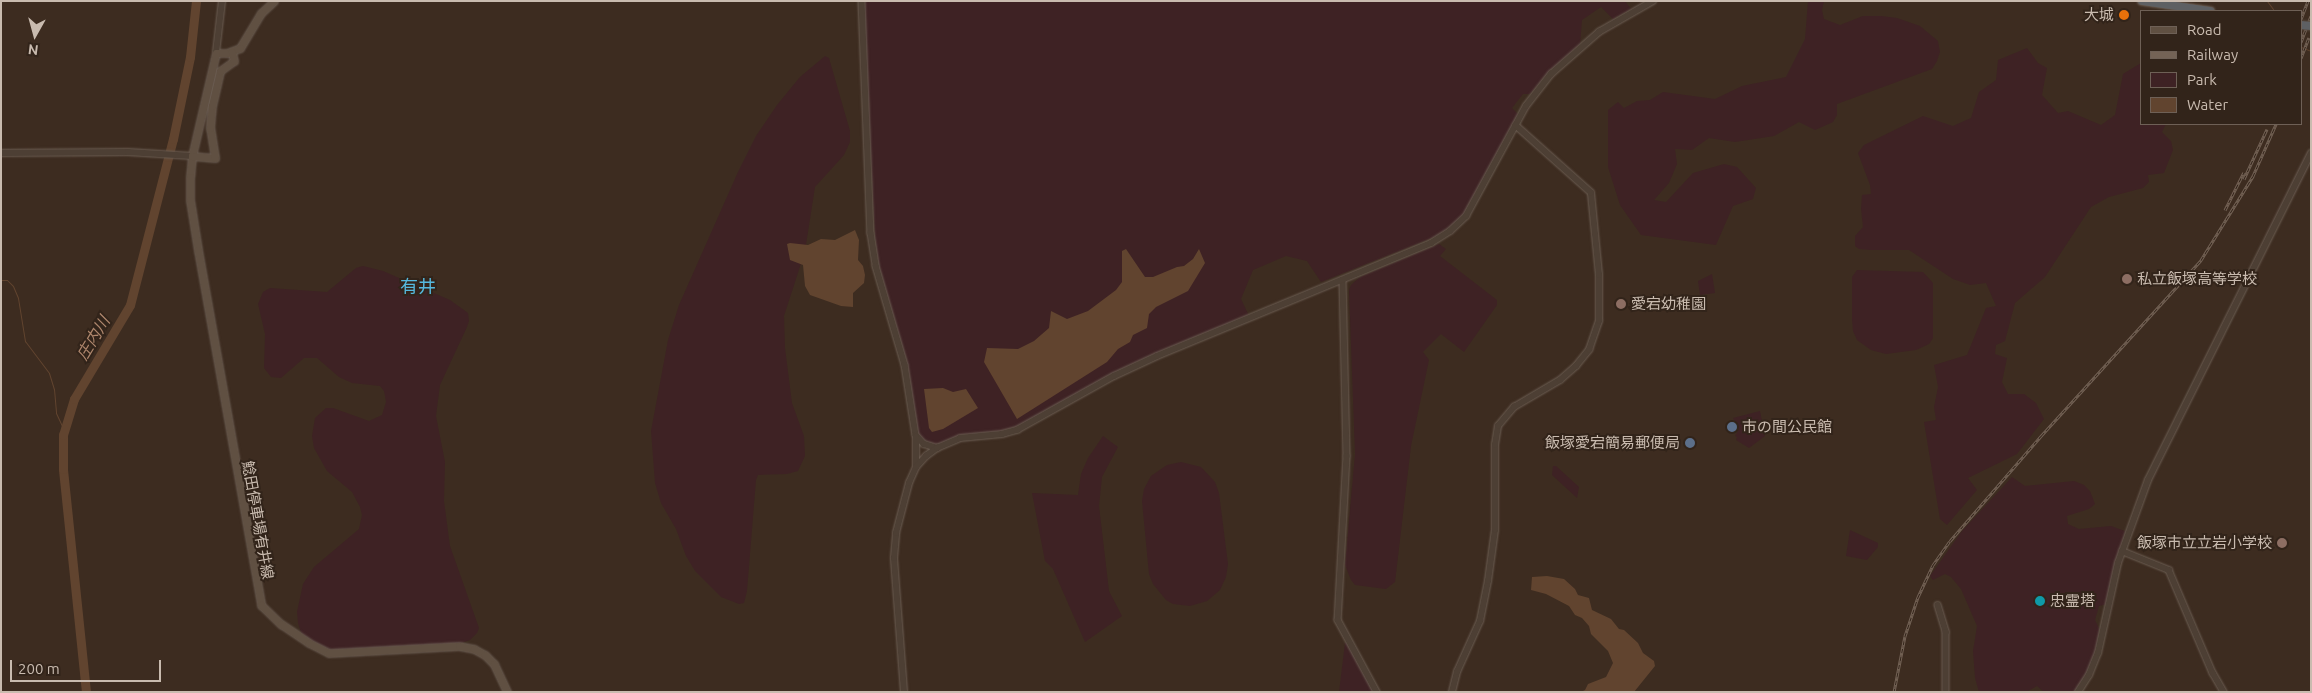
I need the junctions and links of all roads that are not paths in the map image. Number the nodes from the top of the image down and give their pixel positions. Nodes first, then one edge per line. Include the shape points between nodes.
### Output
1 (222, 1) edge
2 (274, 1) edge
3 (862, 1) edge
4 (1653, 1) edge
5 (2142, 1) edge
6 (2175, 4) edge
7 (2205, 10) edge
8 (232, 52) junction
9 (216, 53) junction
10 (1516, 126) junction
11 (1, 153) edge
12 (2311, 153) edge
13 (192, 156) junction
14 (1343, 280) junction
15 (916, 435) junction
16 (936, 448) junction
17 (916, 467) junction
18 (2122, 551) junction
19 (1938, 605) dead end
20 (507, 692) edge
21 (904, 692) edge
22 (1377, 692) edge
23 (1452, 692) edge
24 (1946, 692) edge
25 (2078, 692) edge
26 (2224, 692) edge

1 - 9 street
2 - 8 main road via 261,13 240,48
3 - 15 street via 872,241 876,266 905,365
4 - 10 street via 1599,32 1551,74 1526,106
5 - 6 highway
6 - 7 highway
8 - 9 main road
8 - 13 main road via 234,61 220,71 212,106 210,128 215,158
9 - 13 main road, 鯰田停車場有井線
10 - 14 street via 1466,216 1450,231 1431,243
10 - 23 street via 1591,193 1599,275 1599,321 1589,350 1576,366 1560,380 1514,407 1498,426 1494,445 1495,530 1488,581 1480,620 1457,672
11 - 13 street
12 - 18 street via 2155,465
13 - 20 main road, 鯰田停車場有井線 via 190,200 261,605 280,624 329,653 458,646 474,649 494,664
14 - 16 street via 1114,376 1017,430 960,438
14 - 22 street via 1347,456 1338,620
15 - 16 street via 924,444
15 - 17 street
16 - 17 street
17 - 21 street via 901,511 894,558
18 - 25 street via 2098,653
18 - 26 street via 2169,570
19 - 24 street via 1946,632

